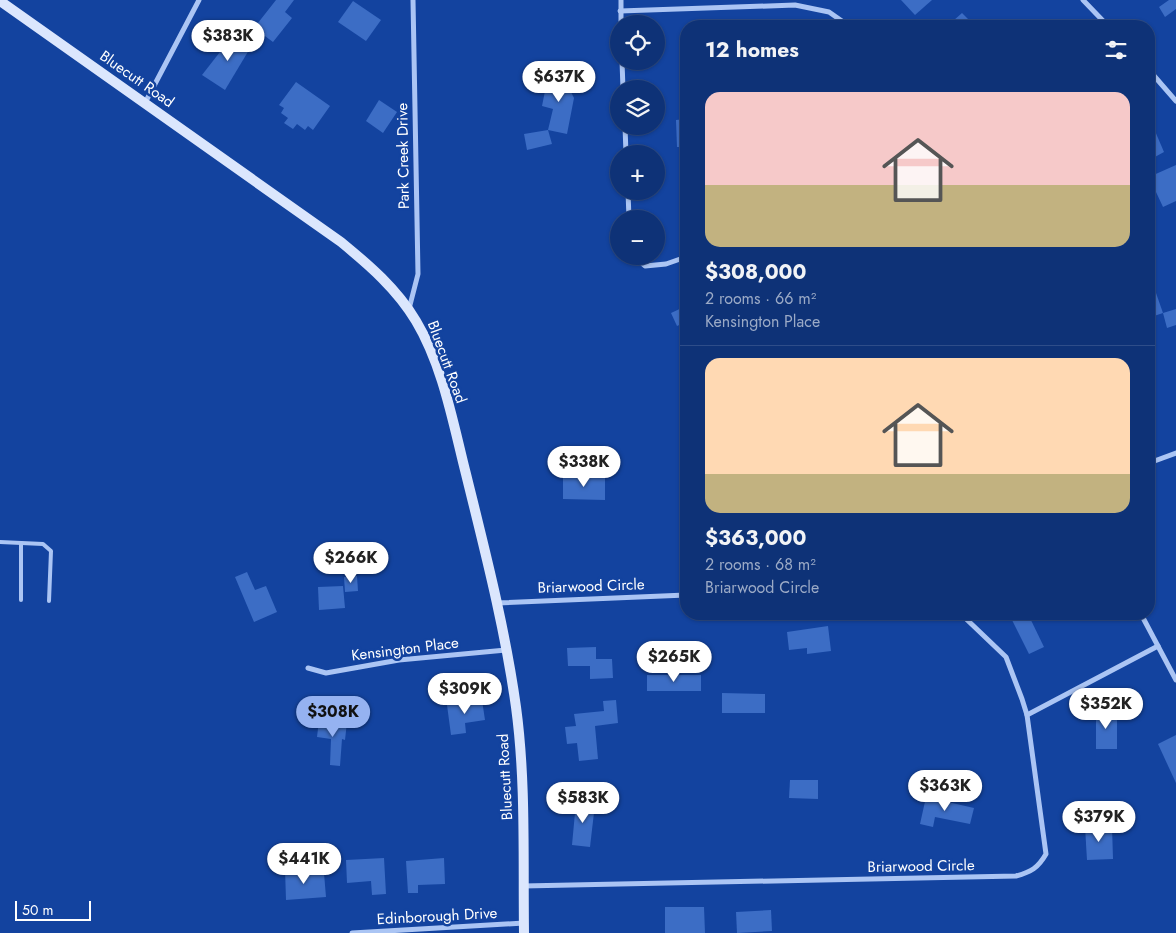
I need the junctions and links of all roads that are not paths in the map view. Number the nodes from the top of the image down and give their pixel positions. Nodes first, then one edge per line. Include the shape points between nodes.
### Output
1 (199, 0) edge
2 (413, 0) edge
3 (621, 0) edge
4 (1083, 0) edge
5 (0, 1) edge
6 (620, 11) junction
7 (620, 15) edge
8 (840, 20) edge
9 (1102, 20) edge
10 (1155, 77) edge
11 (1176, 101) edge
12 (145, 103) junction
13 (680, 259) edge
14 (665, 264) edge
15 (408, 310) junction
16 (1176, 453) edge
17 (1155, 461) edge
18 (0, 542) edge
19 (21, 543) junction
20 (680, 595) edge
21 (21, 600) dead end
22 (49, 601) dead end
23 (497, 603) junction
24 (967, 620) edge
25 (1144, 620) edge
26 (1158, 646) junction
27 (507, 650) junction
28 (308, 668) dead end
29 (1176, 680) edge
30 (1027, 715) junction
31 (523, 886) junction
32 (524, 928) edge
33 (352, 933) edge

1 - 12 street
2 - 15 street, Park Creek Drive via 418,274
3 - 6 street
4 - 9 street
5 - 12 street, Bluecutt Road
6 - 7 street
6 - 8 street via 795,5 829,12
10 - 11 street
12 - 15 street, Bluecutt Road via 341,242 384,279
13 - 14 street
15 - 23 street, Bluecutt Road via 428,346 444,390
16 - 17 street
18 - 19 lane
19 - 21 lane
19 - 22 lane via 43,544 51,551
20 - 23 street, Briarwood Circle
23 - 27 street, Bluecutt Road
24 - 30 street, Briarwood Circle via 1006,657
25 - 26 street
26 - 29 street
26 - 30 street
27 - 28 street, Kensington Place via 399,660 326,673
27 - 31 street, Bluecutt Road via 521,774
30 - 31 street, Briarwood Circle via 1046,854 1032,872 1016,876
31 - 32 street, Bluecutt Road
32 - 33 street, Edinborough Drive

